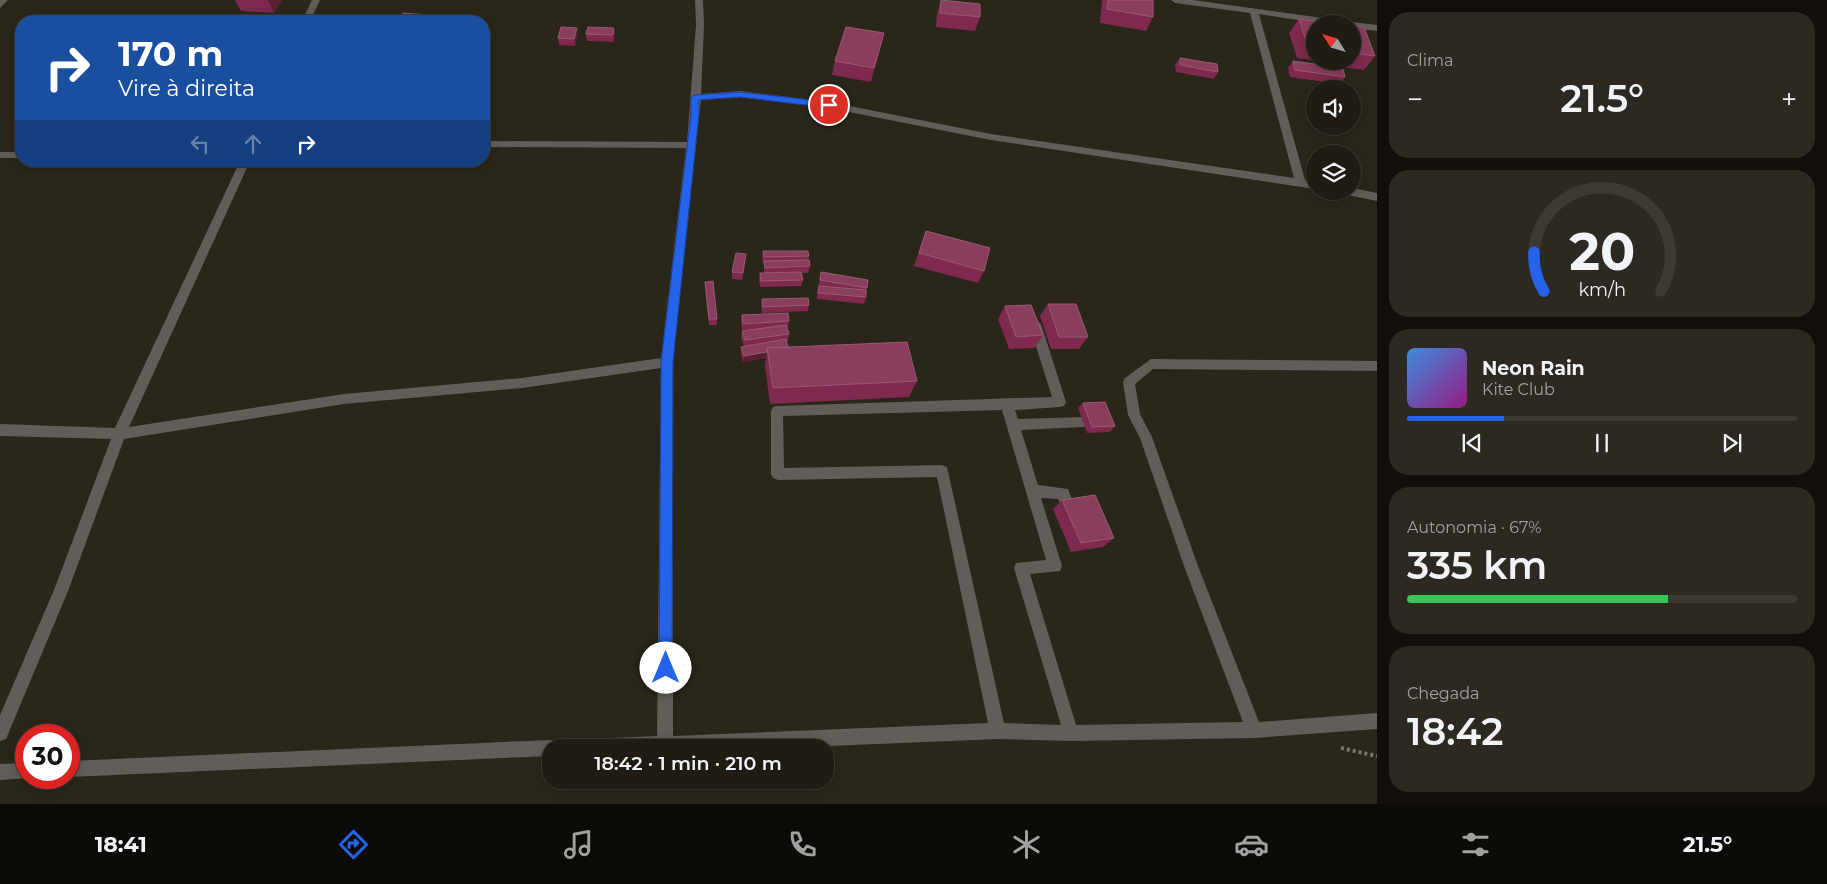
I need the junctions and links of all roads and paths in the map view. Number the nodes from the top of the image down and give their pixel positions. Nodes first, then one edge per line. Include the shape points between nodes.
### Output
1 (4, 0) edge
2 (316, 0) edge
3 (699, 0) edge
4 (1175, 0) edge
5 (0, 5) edge
6 (1254, 12) junction
7 (309, 15) edge
8 (1306, 19) edge
9 (1361, 26) edge
10 (1377, 28) edge
11 (695, 97) junction
12 (490, 144) edge
13 (692, 145) junction
14 (0, 155) edge
15 (15, 155) edge
16 (242, 167) edge
17 (1300, 182) junction
18 (1306, 183) edge
19 (1361, 194) edge
20 (1377, 197) edge
21 (1035, 323) edge
22 (667, 362) junction
23 (1377, 366) edge
24 (1007, 405) junction
25 (1083, 422) dead end
26 (1013, 425) junction
27 (0, 430) edge
28 (119, 434) junction
29 (1032, 491) junction
30 (1068, 507) edge
31 (1377, 722) edge
32 (998, 730) junction
33 (1254, 730) junction
34 (0, 733) edge
35 (1071, 733) junction
36 (665, 739) edge
37 (784, 739) edge
38 (542, 748) edge
39 (80, 769) edge
40 (15, 771) edge
41 (0, 772) edge

1 - 5 street
2 - 7 street
3 - 11 street
4 - 6 street
6 - 8 street
6 - 17 street
9 - 10 street
11 - 13 street
11 - 17 street via 740,94 829,105 991,137
12 - 13 street
13 - 22 street
14 - 15 street
16 - 28 street
17 - 18 street
19 - 20 street
21 - 24 street via 1060,402
22 - 28 street via 522,383 344,399
22 - 36 street
23 - 33 street via 1151,364 1129,382 1134,415 1146,437
24 - 26 street
24 - 32 street via 777,411 778,474 942,471
25 - 26 street
26 - 29 street
27 - 28 street
28 - 34 street via 61,591
29 - 30 street via 1063,493
29 - 35 street via 1054,566 1021,568
31 - 33 street
32 - 35 street
32 - 37 street
33 - 35 street
38 - 39 street
40 - 41 street

